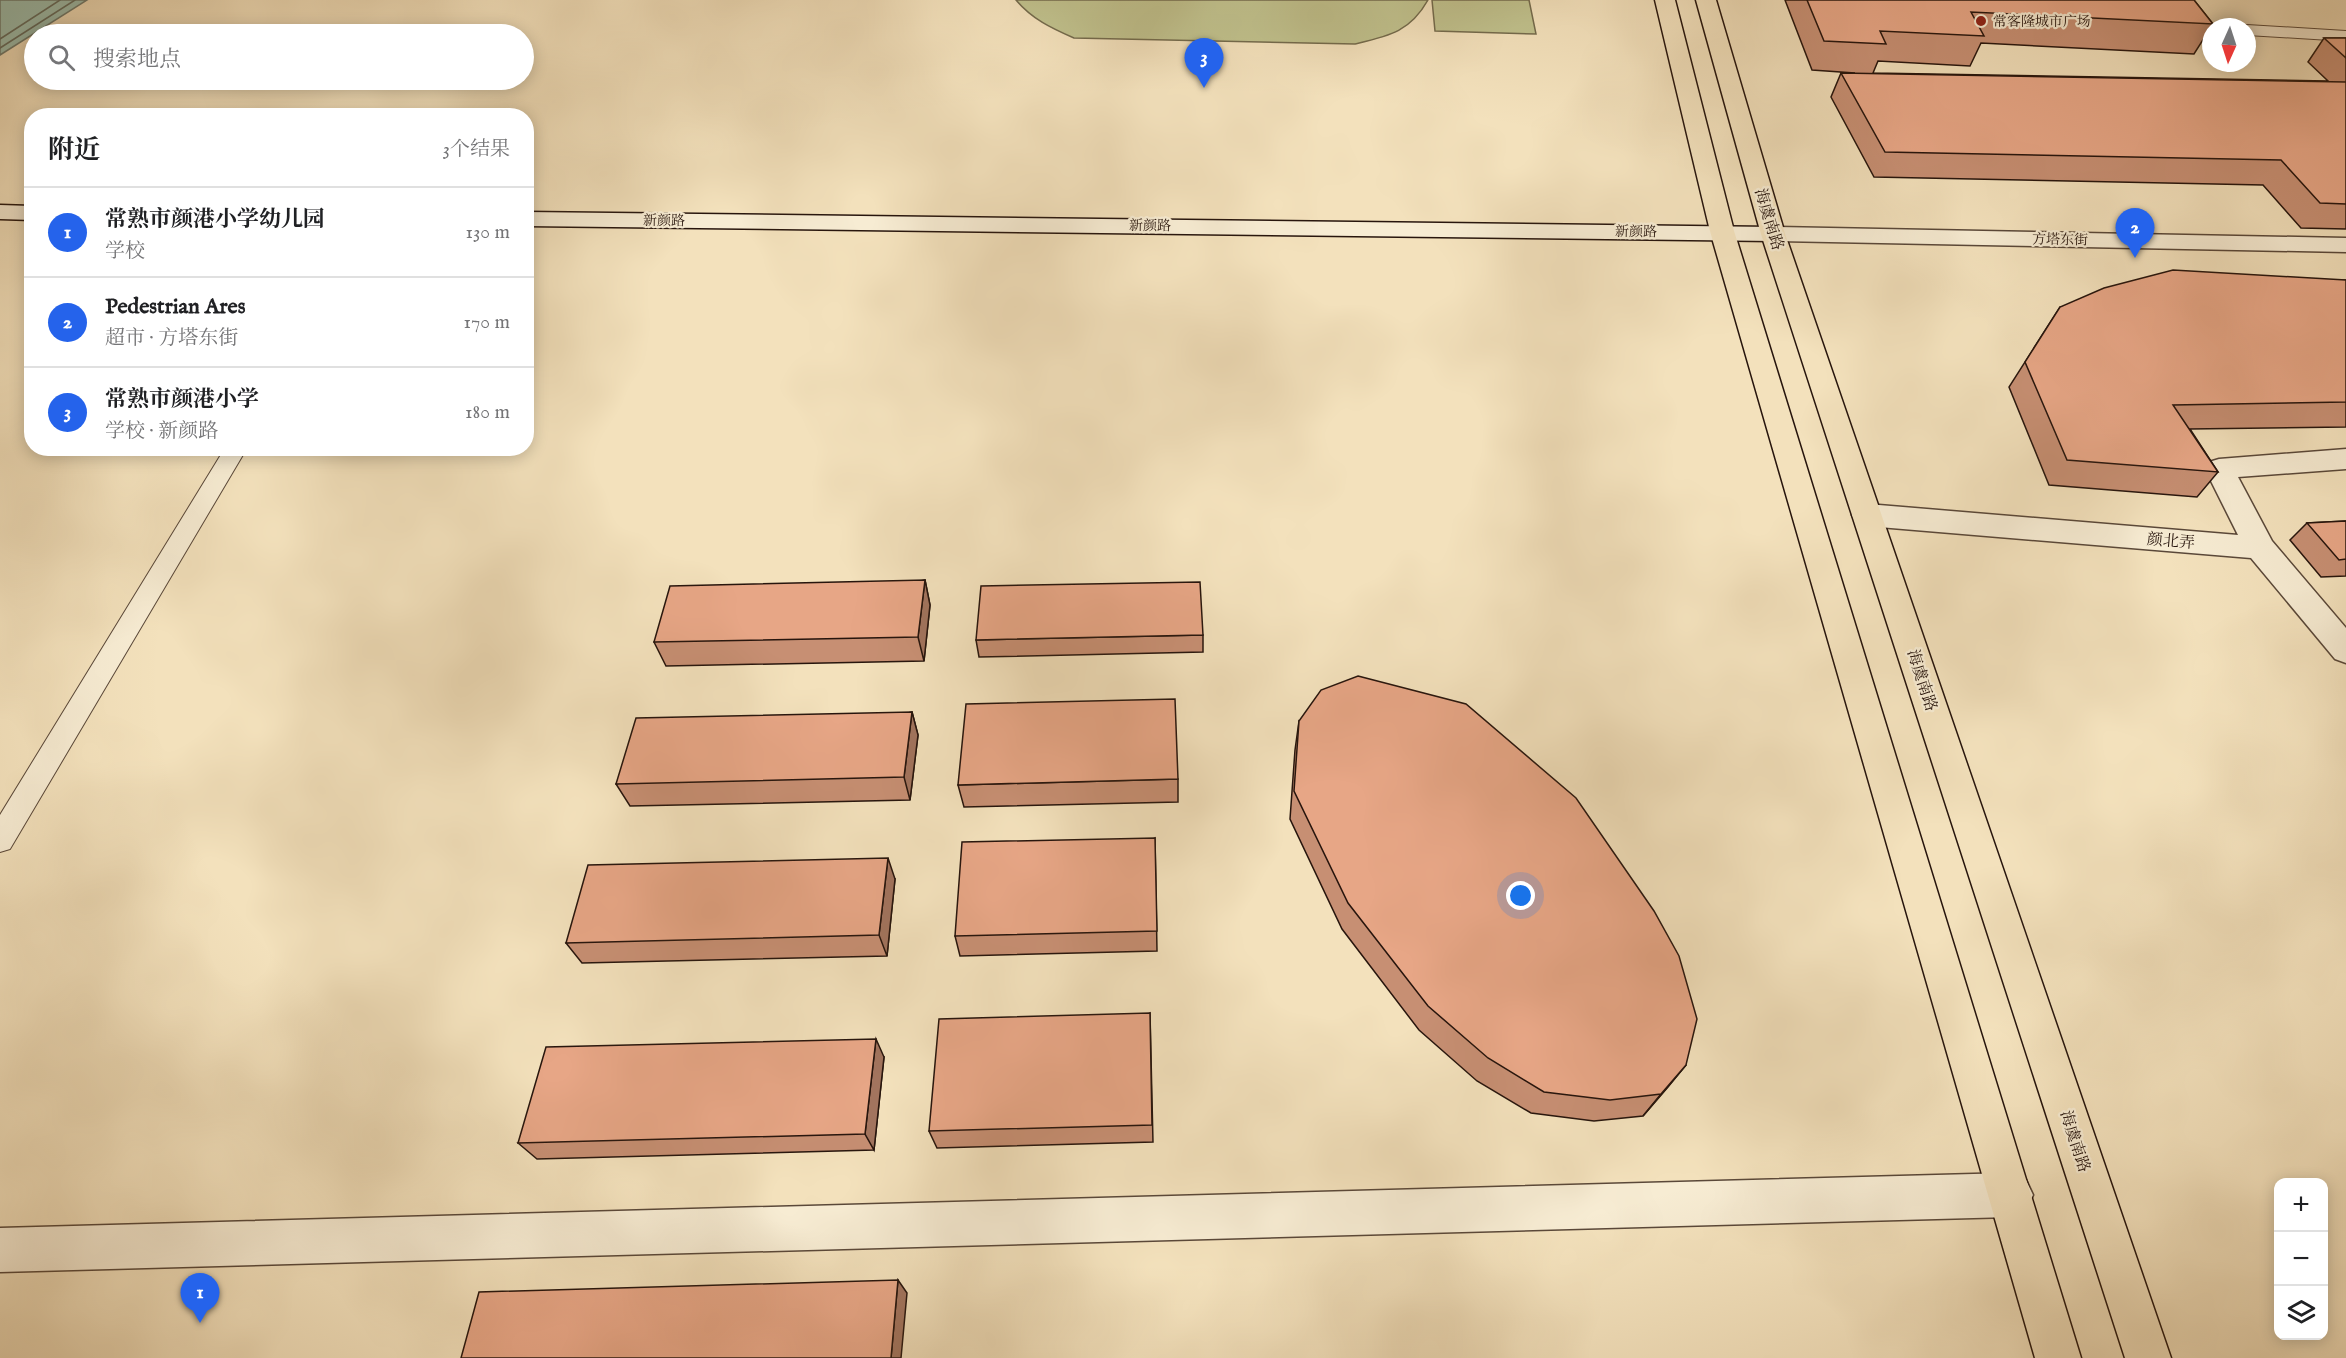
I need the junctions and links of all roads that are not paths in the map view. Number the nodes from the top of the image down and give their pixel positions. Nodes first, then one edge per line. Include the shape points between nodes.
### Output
1 (1665, 0) edge
2 (1706, 0) edge
3 (2256, 31) edge
4 (2346, 36) edge
5 (0, 212) edge
6 (24, 213) edge
7 (534, 219) edge
8 (1722, 231) junction
9 (1773, 234) junction
10 (2346, 245) edge
11 (231, 456) edge
12 (2346, 459) edge
13 (1868, 515) junction
14 (2260, 548) junction
15 (2346, 650) edge
16 (0, 840) edge
17 (2011, 1195) junction
18 (0, 1250) edge
19 (2058, 1358) edge
20 (2148, 1358) edge

1 - 8 main road
2 - 9 main road, 海虞南路
3 - 4 lane
5 - 6 street
7 - 8 street, 新颜路
8 - 9 street, 新颜路
8 - 17 main road
9 - 10 street, 方塔东街
9 - 13 main road, 海虞南路
11 - 16 lane
12 - 14 street via 2219,469
13 - 14 street, 颜北弄
13 - 20 main road, 海虞南路
14 - 15 street
17 - 18 street
17 - 19 main road

